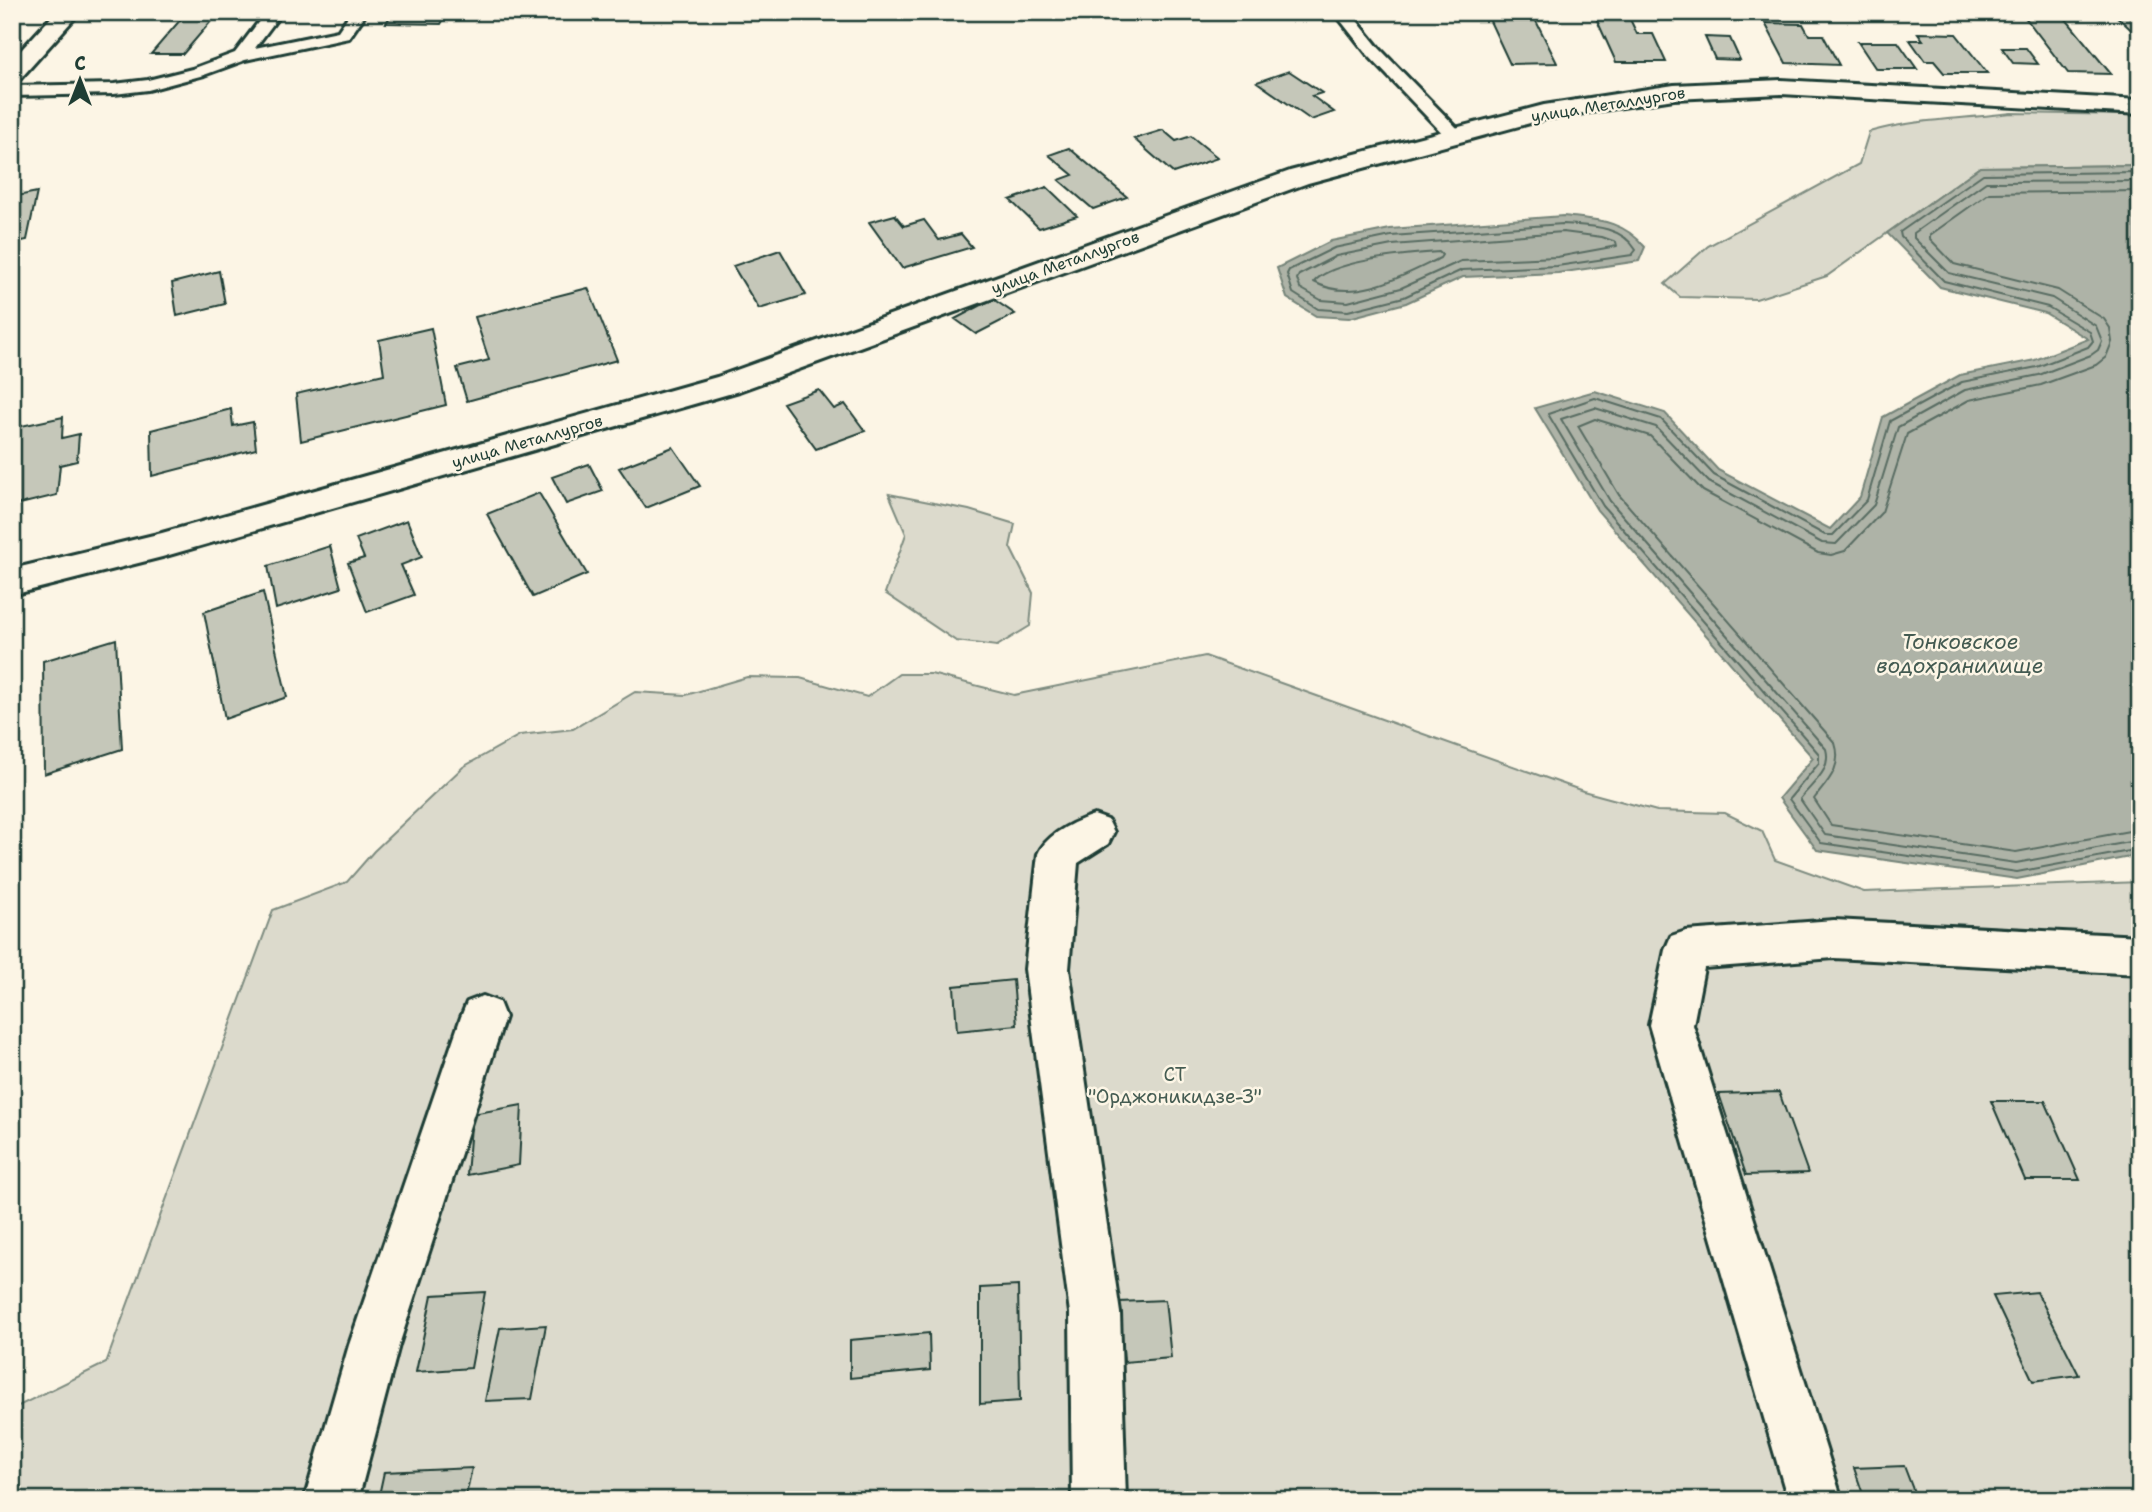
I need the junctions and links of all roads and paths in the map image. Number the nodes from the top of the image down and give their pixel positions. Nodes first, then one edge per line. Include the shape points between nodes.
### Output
1 (69, 12) edge
2 (274, 12) edge
3 (359, 12) edge
4 (1342, 12) edge
5 (241, 56) junction
6 (17, 64) edge
7 (12, 91) edge
8 (2140, 107) edge
9 (1455, 136) junction
10 (12, 582) edge
11 (1094, 832) dead end
12 (2140, 955) edge
13 (483, 1017) dead end
14 (331, 1500) edge
15 (1099, 1500) edge
16 (1815, 1500) edge

1 - 6 street
2 - 5 lane
3 - 5 lane via 343,35
4 - 9 lane
5 - 7 lane via 148,85
8 - 9 street, улица Металлургов via 1782,87 1661,94 1544,112
9 - 10 street, улица Металлургов via 1299,177 728,384 162,545
11 - 15 street via 1058,854 1047,969 1095,1313
12 - 16 street via 1834,939 1686,950 1671,1024
13 - 14 street via 374,1345

